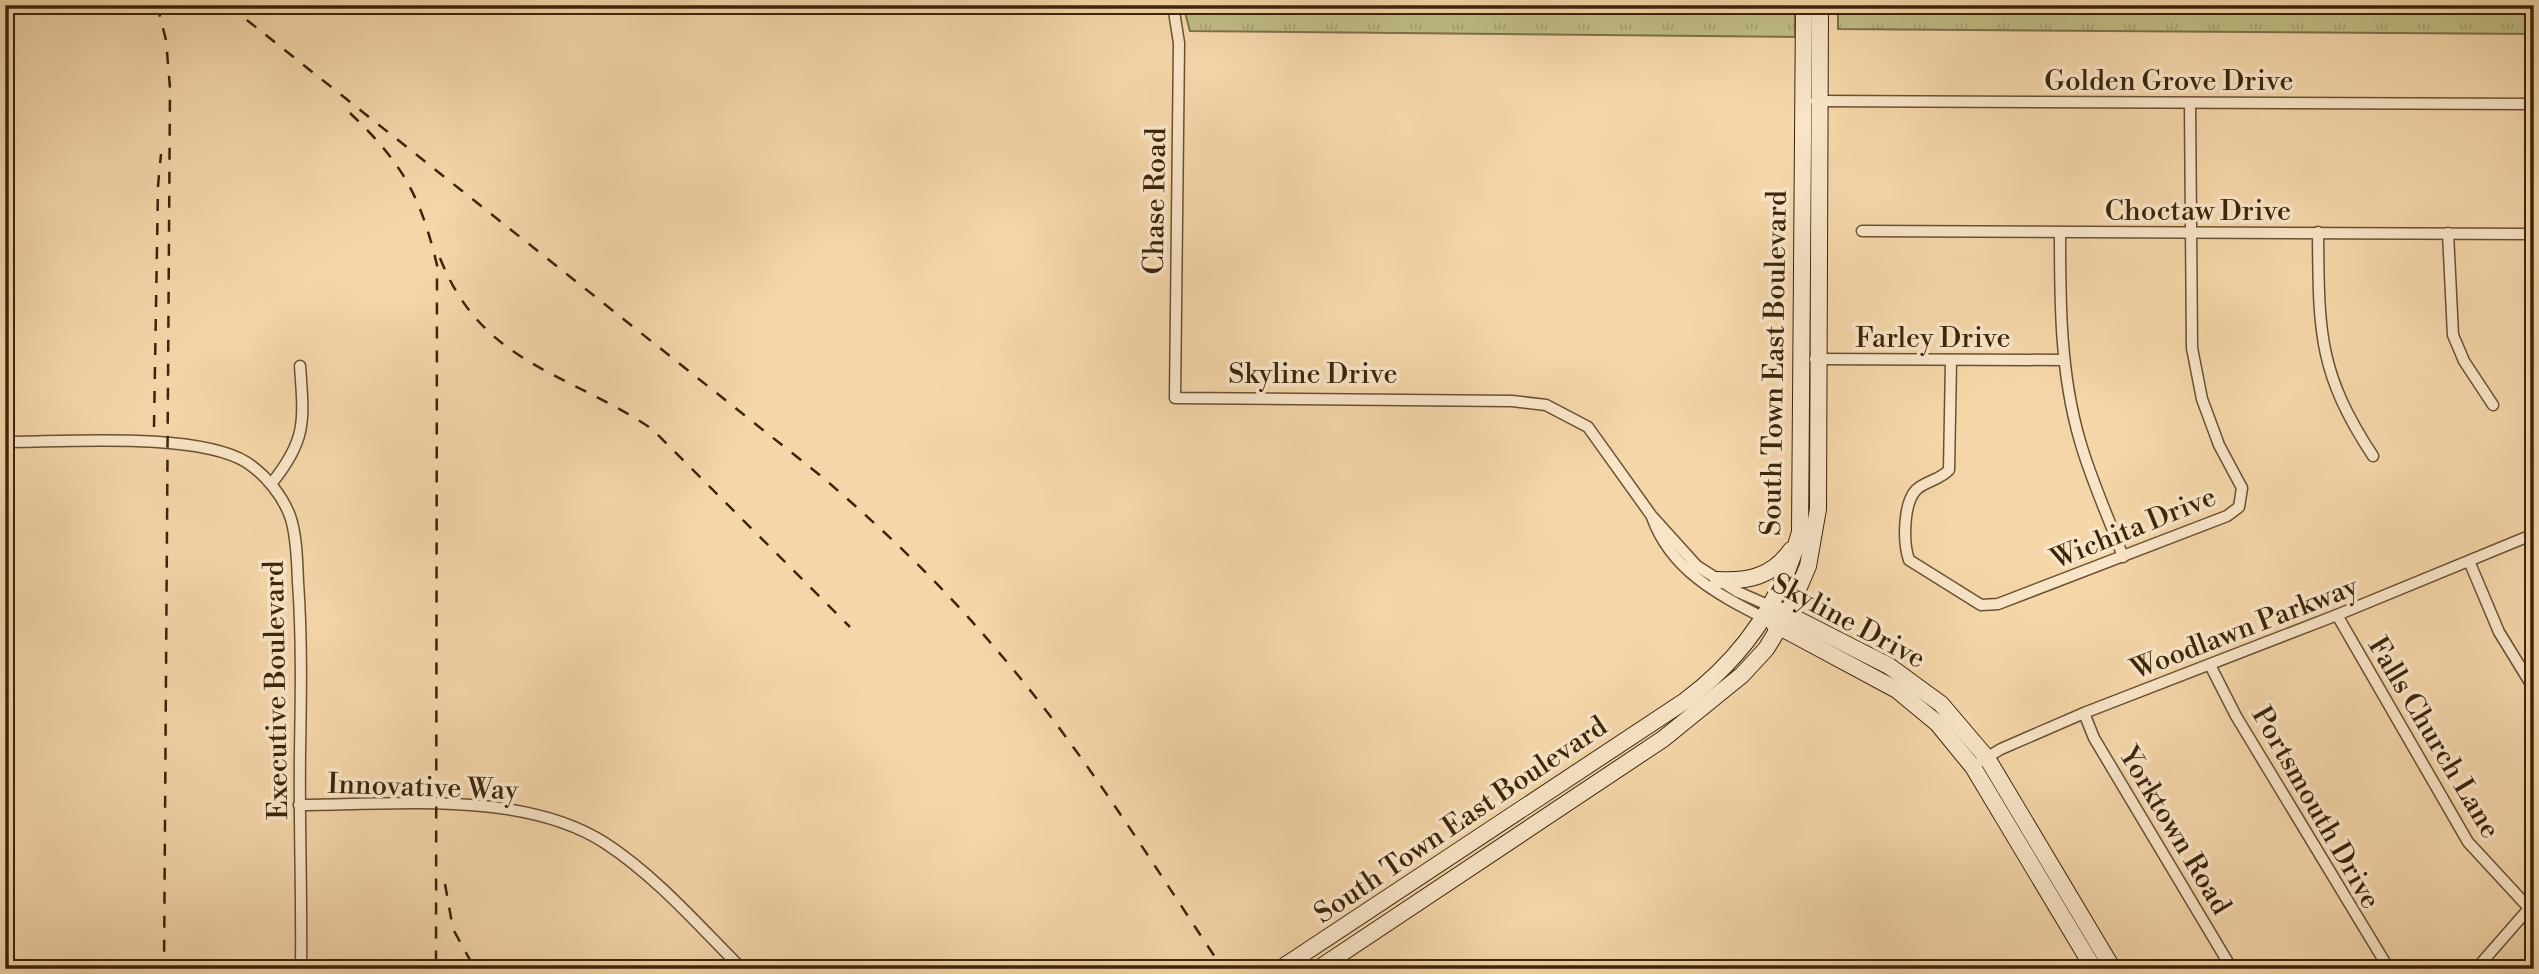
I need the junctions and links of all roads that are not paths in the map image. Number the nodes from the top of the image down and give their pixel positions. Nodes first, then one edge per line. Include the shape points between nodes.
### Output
1 (1173, 5) edge
2 (1804, 5) edge
3 (1820, 5) edge
4 (1812, 101) junction
5 (2190, 103) junction
6 (2534, 104) edge
7 (1862, 231) dead end
8 (2060, 232) junction
9 (2190, 232) junction
10 (2318, 232) junction
11 (2448, 233) junction
12 (2534, 234) edge
13 (1809, 359) junction
14 (2064, 360) junction
15 (1951, 361) junction
16 (300, 366) dead end
17 (1175, 398) joint
18 (2493, 405) dead end
19 (5, 442) edge
20 (2372, 456) dead end
21 (271, 484) junction
22 (1651, 515) junction
23 (2534, 534) edge
24 (1797, 542) junction
25 (2123, 556) junction
26 (2469, 561) junction
27 (1718, 580) junction
28 (1767, 612) junction
29 (2337, 615) junction
30 (1784, 621) junction
31 (2210, 665) junction
32 (2534, 689) edge
33 (2084, 713) junction
34 (1980, 762) junction
35 (299, 805) junction
36 (2531, 906) edge
37 (302, 969) edge
38 (742, 969) edge
39 (1280, 969) edge
40 (1318, 969) edge
41 (2094, 969) edge
42 (2113, 969) edge
43 (2232, 969) edge
44 (2389, 969) edge
45 (2476, 969) edge

1 - 17 street, Chase Road via 1179,43
2 - 4 main road, South Town East Boulevard
3 - 4 main road, South Town East Boulevard
4 - 5 street, Golden Grove Drive
4 - 13 main road, South Town East Boulevard
5 - 6 street, Golden Grove Drive
5 - 9 street, Wichita Drive
7 - 8 street, Choctaw Drive
8 - 9 street, Choctaw Drive
8 - 14 street
9 - 10 street, Choctaw Drive
9 - 25 street, Wichita Drive via 2192,348 2202,399 2242,488 2239,507 2227,516
10 - 11 street, Choctaw Drive
10 - 20 street via 2319,329 2330,375 2346,415
11 - 12 street, Choctaw Drive
11 - 18 street via 2453,335
13 - 15 street, Farley Drive
13 - 24 main road, South Town East Boulevard
13 - 30 main road, South Town East Boulevard via 1818,509 1808,566
14 - 15 street, Farley Drive
14 - 25 street via 2080,440
15 - 25 street, Wichita Drive via 1949,470 1939,480 1918,488 1910,500 1904,547 1909,560 1981,605 1998,604
16 - 21 street via 300,440
17 - 22 street, Skyline Drive via 1546,405 1588,426
19 - 21 street, Executive Boulevard via 168,443 219,449 245,462
21 - 35 street, Executive Boulevard via 291,519 296,553 302,643
22 - 27 street, Skyline Drive via 1697,566
22 - 28 street, Skyline Drive via 1658,534 1692,575 1729,600
23 - 26 street, Woodlawn Parkway
24 - 27 main road via 1781,562 1761,575
24 - 28 main road, South Town East Boulevard
26 - 29 street, Woodlawn Parkway
26 - 32 street via 2499,632
27 - 28 street, Skyline Drive
28 - 30 main road, Skyline Drive
28 - 39 main road, South Town East Boulevard via 1715,679 1685,701
29 - 31 street, Woodlawn Parkway
29 - 36 street, Falls Church Lane via 2468,842
30 - 34 main road, Skyline Drive via 1897,690
30 - 40 main road, South Town East Boulevard via 1742,675 1663,739
31 - 33 street, Woodlawn Parkway
31 - 44 street, Portsmouth Drive
33 - 34 street, Woodlawn Parkway
33 - 43 street, Yorktown Road via 2094,738
34 - 41 main road, Skyline Drive
34 - 42 main road, Skyline Drive
35 - 37 street, Executive Boulevard
35 - 38 street, Innovative Way via 504,807 556,819 604,842 638,866
36 - 45 street

